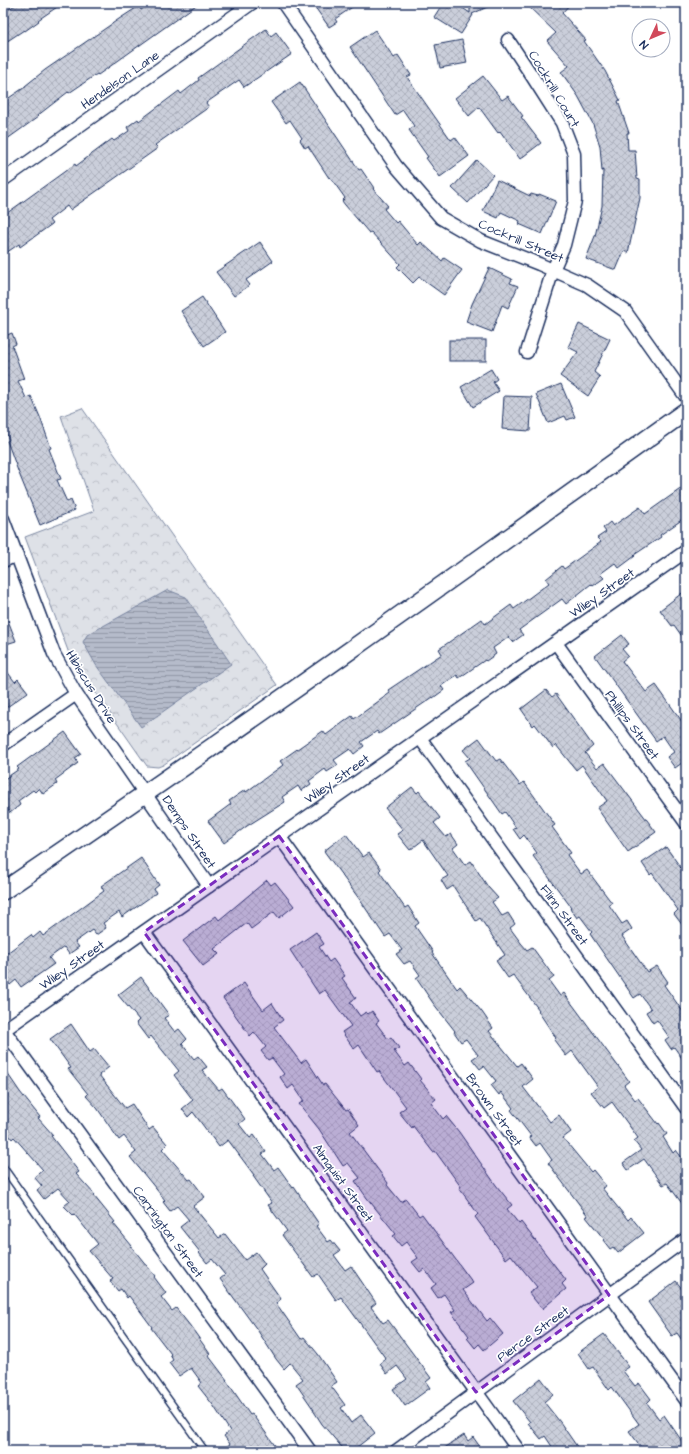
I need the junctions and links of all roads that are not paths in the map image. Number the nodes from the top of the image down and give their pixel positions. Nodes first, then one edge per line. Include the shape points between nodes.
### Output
1 (252, 3) edge
2 (283, 3) edge
3 (508, 40) dead end
4 (3, 180) edge
5 (553, 270) junction
6 (527, 352) dead end
7 (686, 397) edge
8 (686, 411) edge
9 (3, 519) edge
10 (686, 551) edge
11 (17, 555) junction
12 (3, 561) edge
13 (556, 643) junction
14 (76, 694) junction
15 (420, 738) junction
16 (3, 745) edge
17 (146, 794) junction
18 (686, 823) edge
19 (279, 836) junction
20 (209, 886) junction
21 (3, 891) edge
22 (144, 932) junction
23 (4, 1030) edge
24 (686, 1108) edge
25 (3, 1167) edge
26 (686, 1239) edge
27 (609, 1295) junction
28 (476, 1392) junction
29 (686, 1400) edge
30 (205, 1451) edge
31 (310, 1451) edge
32 (396, 1451) edge
33 (519, 1451) edge

1 - 4 street, Hendelson Lane
2 - 5 street, Cockrill Street via 396,166 442,218 481,241
3 - 5 street, Cockrill Court via 562,123 574,154 575,201 564,245
5 - 6 street, Cockrill Court
5 - 7 street, Cockrill Street via 587,285 625,311
8 - 17 main road
9 - 11 street, Hibiscus Drive
10 - 13 street, Wiley Street
11 - 12 street
11 - 14 street, Hibiscus Drive via 54,654
13 - 15 street, Wiley Street
13 - 18 street, Phillips Street
14 - 16 street
14 - 17 street, Hibiscus Drive
15 - 19 street, Wiley Street
15 - 24 street, Flinn Street
17 - 20 street, Demps Street
17 - 21 main road
19 - 20 street, Wiley Street
19 - 27 street, Brown Street
20 - 22 street, Wiley Street
22 - 23 street, Wiley Street
22 - 28 street, Almquist Street
23 - 31 street, Carrington Street
25 - 30 lane
26 - 27 street, Pierce Street
27 - 28 street, Pierce Street
27 - 29 street, Brown Street
28 - 32 street, Pierce Street
28 - 33 street, Almquist Street

